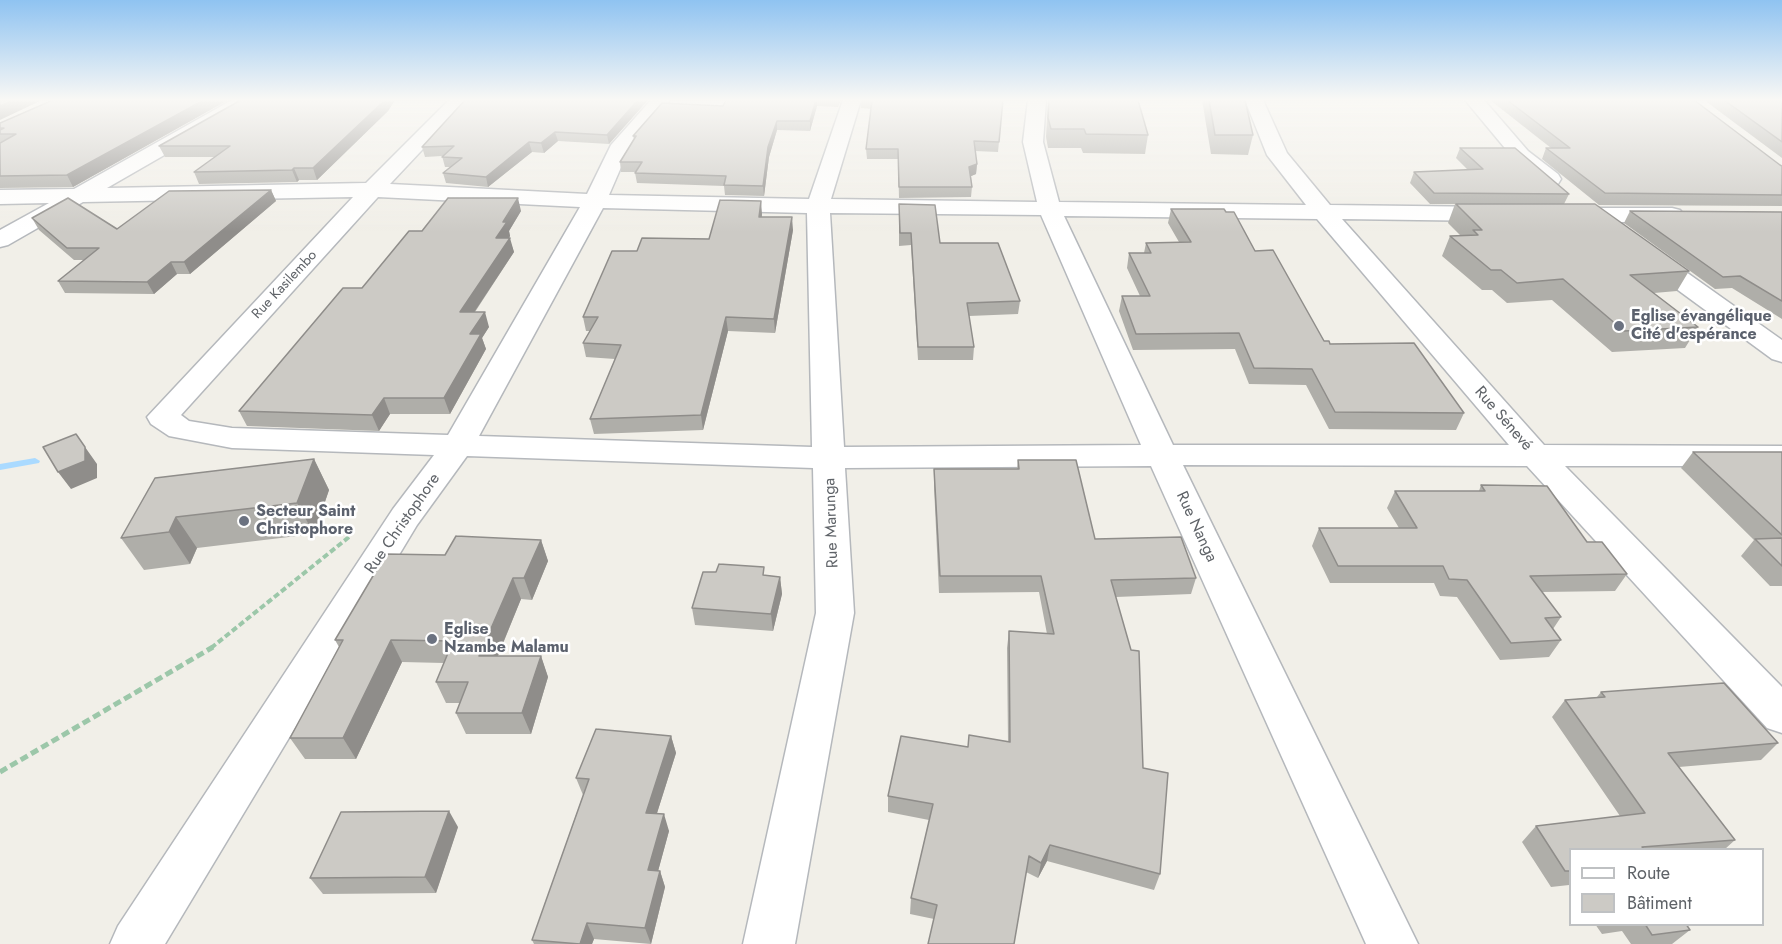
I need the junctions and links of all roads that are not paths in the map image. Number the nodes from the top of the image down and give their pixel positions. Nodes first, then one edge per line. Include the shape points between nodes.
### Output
1 (169, 144) edge
2 (416, 144) edge
3 (622, 144) edge
4 (838, 144) edge
5 (1034, 144) edge
6 (1272, 144) edge
7 (1512, 144) edge
8 (372, 190) junction
9 (79, 195) junction
10 (0, 197) edge
11 (595, 201) junction
12 (818, 206) junction
13 (1050, 210) junction
14 (1324, 213) junction
15 (1511, 214) edge
16 (1546, 215) edge
17 (1593, 215) junction
18 (1688, 215) edge
19 (0, 240) edge
20 (1782, 353) edge
21 (458, 446) junction
22 (1162, 455) junction
23 (1536, 456) junction
24 (1782, 456) edge
25 (830, 458) junction
26 (1782, 715) edge
27 (131, 943) edge
28 (769, 944) edge
29 (1392, 944) edge

1 - 9 street
2 - 8 street, Rue Kasilembo
3 - 11 street, Rue Christophore
4 - 12 street, Rue Marunga
5 - 13 street, Rue Nanga
6 - 14 street, Rue Sénevé via 1276,155
7 - 17 street
8 - 9 street
8 - 11 street
8 - 21 street, Rue Kasilembo via 162,417 180,429 232,438
9 - 10 street
9 - 19 street
11 - 12 street
11 - 21 street, Rue Christophore
12 - 13 street
12 - 25 street, Rue Marunga
13 - 14 street
13 - 22 street, Rue Nanga
14 - 15 street
14 - 23 street, Rue Sénevé
16 - 17 street
17 - 18 street
17 - 20 street
21 - 25 street
21 - 27 street, Rue Christophore via 405,516
22 - 23 street
22 - 25 street
22 - 29 street, Rue Nanga
23 - 24 street
23 - 26 street, Rue Sénevé
25 - 28 street, Rue Marunga via 835,613

